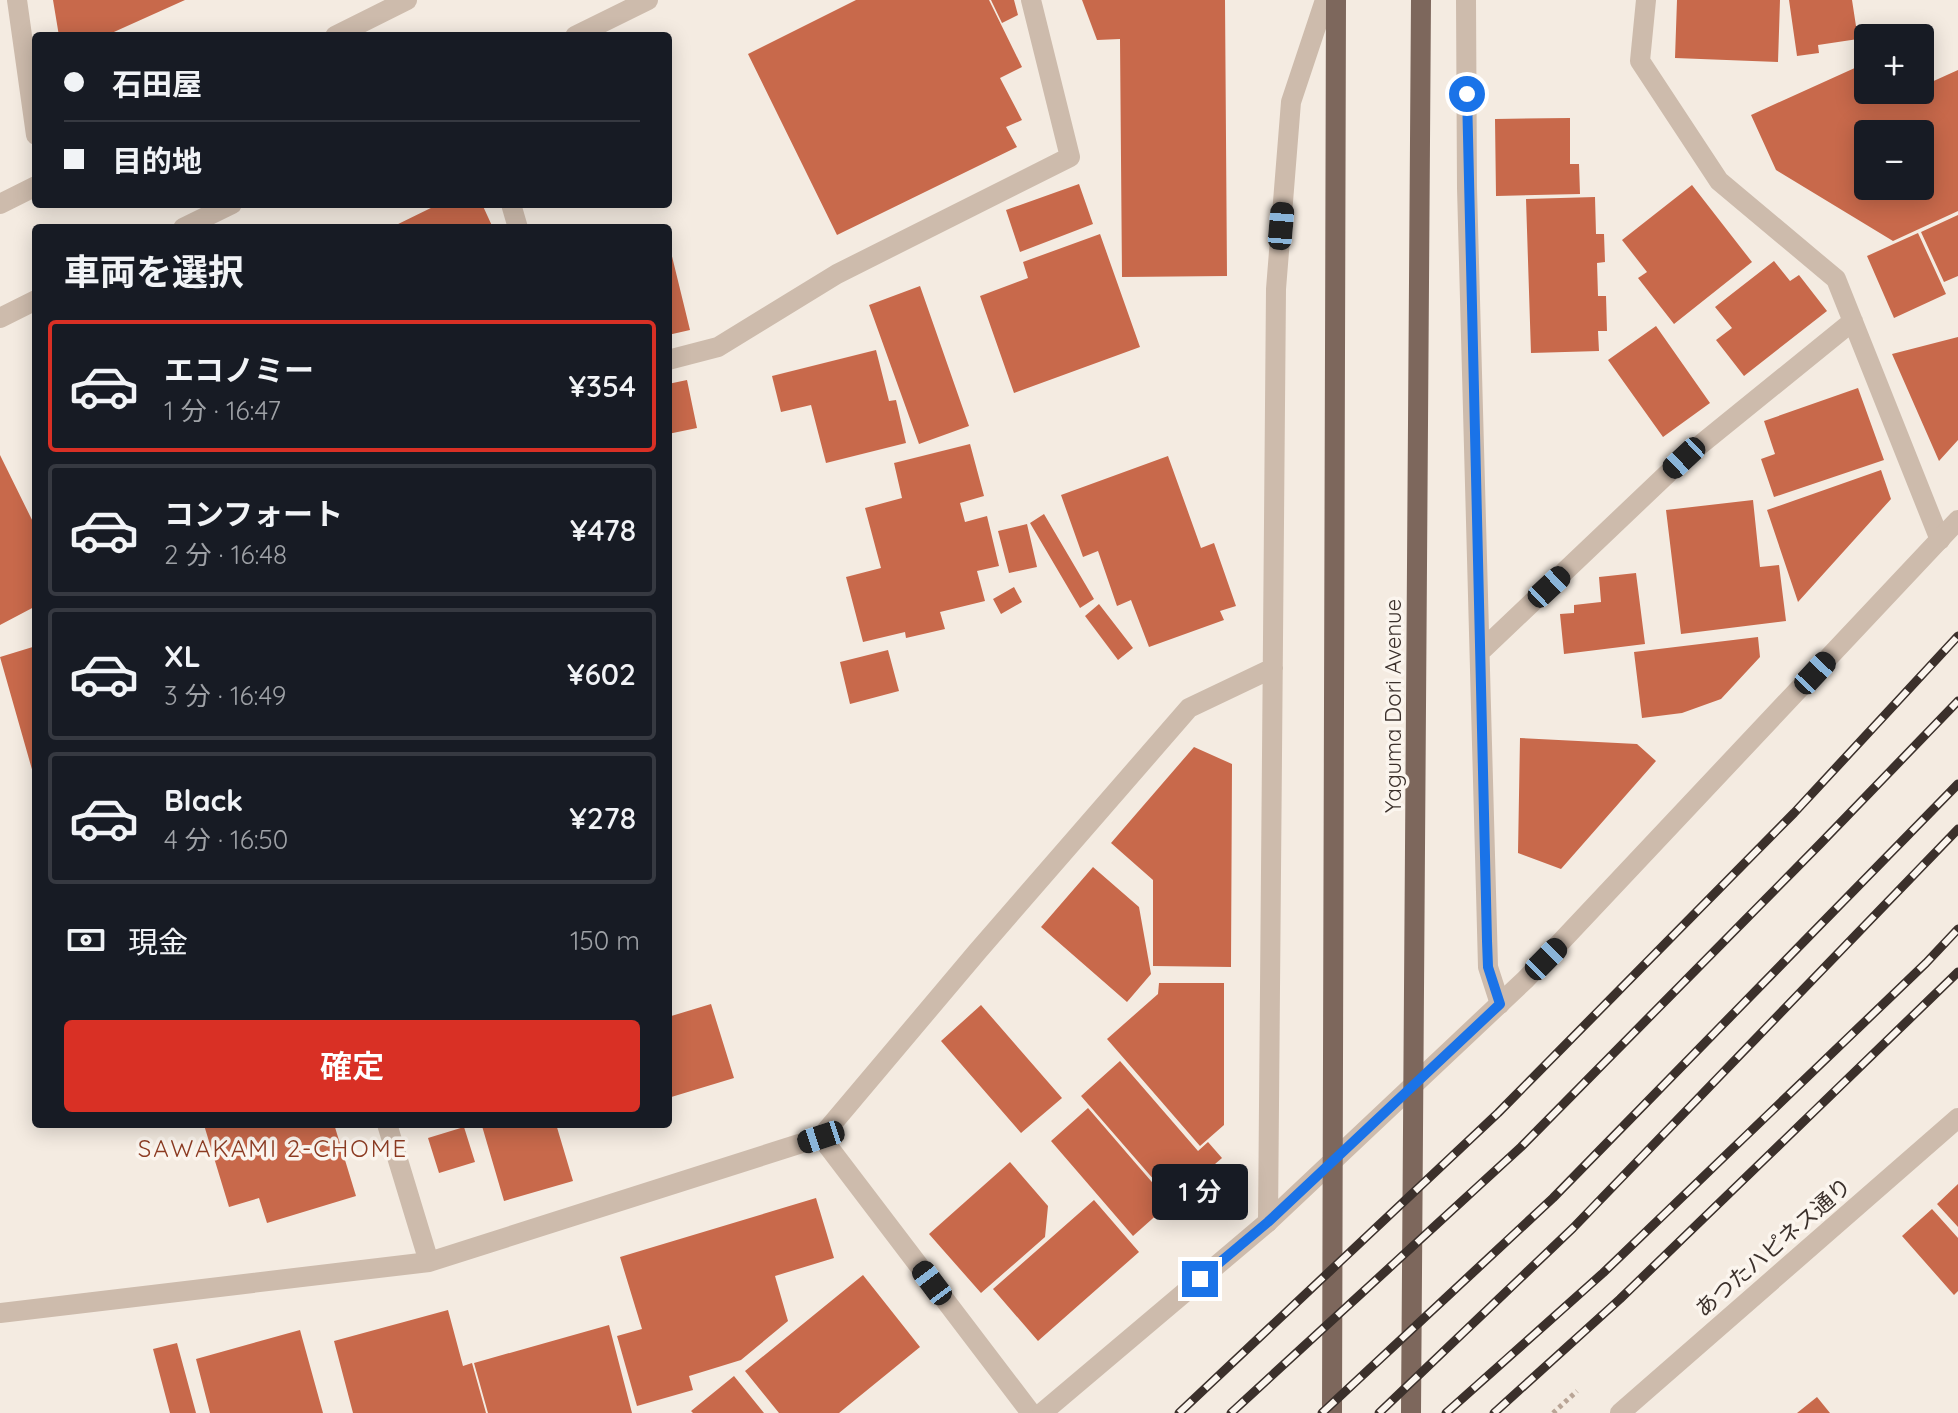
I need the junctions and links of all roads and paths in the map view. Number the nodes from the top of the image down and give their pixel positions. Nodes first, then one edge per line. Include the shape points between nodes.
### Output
1 (17, 0) edge
2 (407, 0) edge
3 (648, 0) edge
4 (1031, 0) edge
5 (1325, 0) edge
6 (1336, 0) edge
7 (1421, 0) edge
8 (1466, 0) edge
9 (1646, 0) edge
10 (343, 32) edge
11 (583, 32) edge
12 (32, 107) edge
13 (32, 188) edge
14 (0, 204) edge
15 (224, 208) edge
16 (191, 224) edge
17 (32, 302) edge
18 (0, 318) edge
19 (1853, 321) junction
20 (672, 359) edge
21 (1958, 520) edge
22 (1940, 540) junction
23 (1481, 651) junction
24 (1273, 668) junction
25 (1500, 1004) junction
26 (1958, 1118) edge
27 (388, 1128) edge
28 (821, 1137) junction
29 (1268, 1222) junction
30 (429, 1262) junction
31 (0, 1313) edge
32 (1577, 1391) dead end
33 (1031, 1413) edge
34 (1042, 1413) edge
35 (1332, 1413) edge
36 (1411, 1413) edge
37 (1553, 1413) edge
38 (1620, 1413) edge

1 - 12 street
2 - 10 street
3 - 11 street
4 - 20 street via 1070,157 837,274 718,347
5 - 24 street via 1291,102 1276,289
6 - 35 main road
7 - 36 main road, Yaguma Dori Avenue
8 - 23 street
9 - 19 street via 1640,61 1719,181 1836,279
13 - 14 street
15 - 16 street
17 - 18 street
19 - 22 street
19 - 23 street via 1684,458
21 - 22 street
22 - 25 street
23 - 25 street via 1488,967
24 - 28 street via 1189,708
24 - 29 street
25 - 29 street
26 - 38 street, あつたハピネス通り
27 - 30 street
28 - 30 street
28 - 33 street
29 - 34 street
30 - 31 street
32 - 37 path

